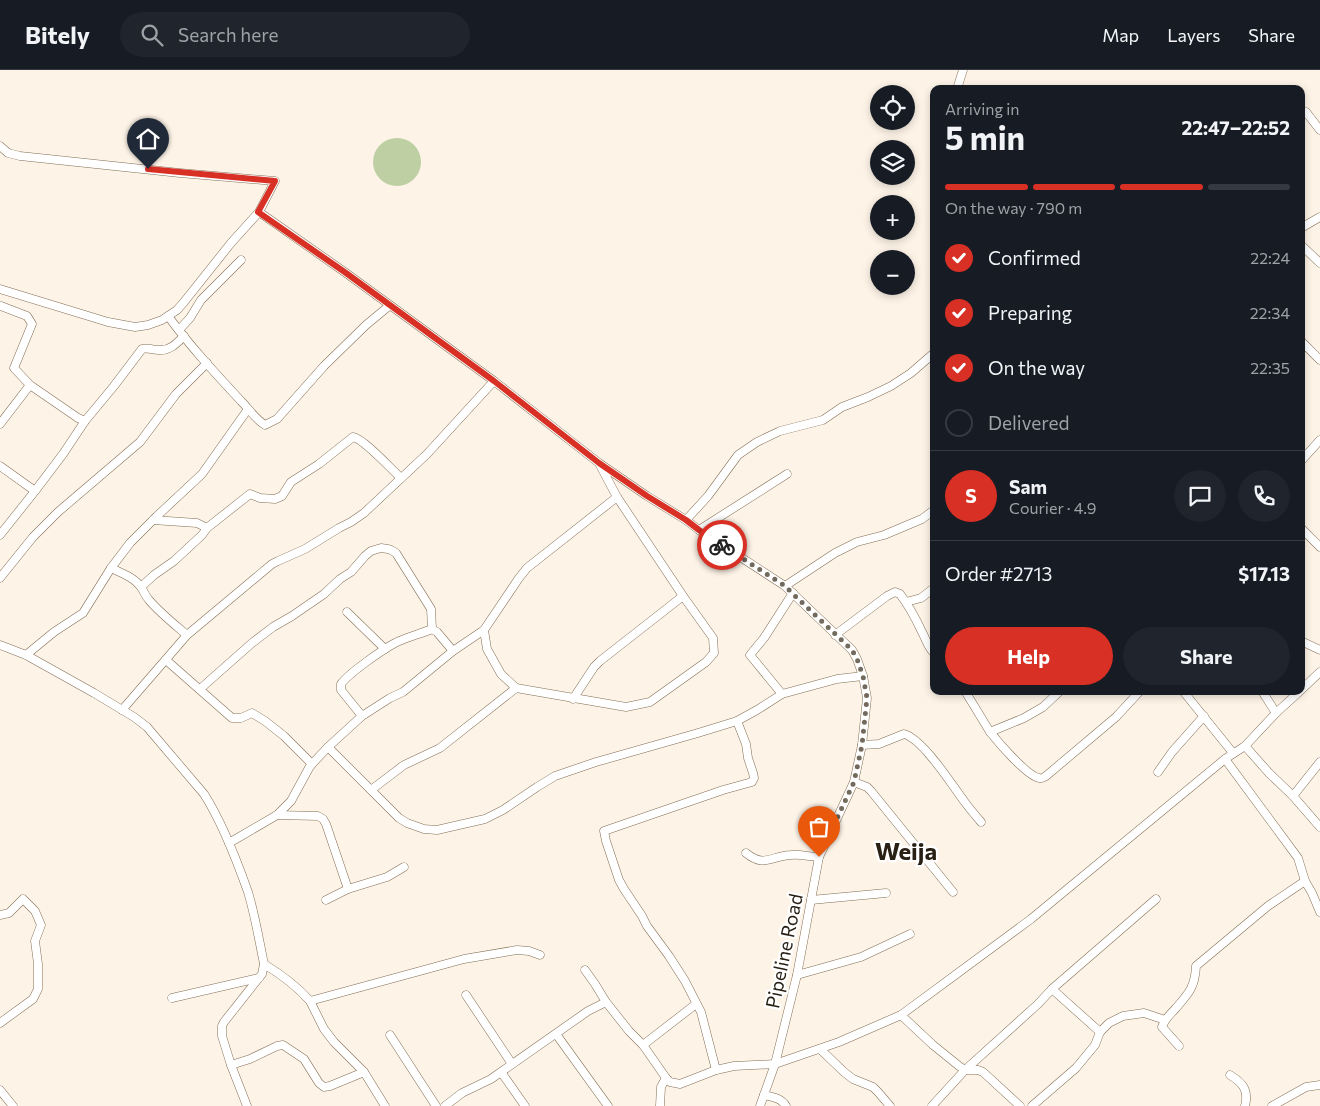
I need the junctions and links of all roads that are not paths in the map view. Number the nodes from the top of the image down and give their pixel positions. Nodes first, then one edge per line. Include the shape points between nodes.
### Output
1 (963, 70) edge
2 (958, 85) edge
3 (1306, 112) dead end
4 (1320, 130) edge
5 (0, 146) edge
6 (258, 212) junction
7 (1320, 217) edge
8 (1305, 226) edge
9 (1305, 250) edge
10 (241, 260) dead end
11 (1320, 263) edge
12 (0, 289) edge
13 (1, 306) dead end
14 (389, 306) junction
15 (168, 316) junction
16 (181, 333) junction
17 (1305, 345) edge
18 (930, 356) edge
19 (1320, 360) edge
20 (207, 363) junction
21 (494, 381) junction
22 (30, 385) junction
23 (248, 409) junction
24 (85, 421) junction
25 (0, 424) edge
26 (1320, 440) edge
27 (1305, 457) edge
28 (599, 463) junction
29 (0, 466) edge
30 (788, 474) dead end
31 (401, 478) junction
32 (35, 491) junction
33 (617, 497) junction
34 (930, 513) edge
35 (153, 520) junction
36 (686, 520) junction
37 (207, 528) junction
38 (699, 530) junction
39 (1305, 531) edge
40 (0, 535) edge
41 (1319, 543) edge
42 (110, 568) junction
43 (2, 572) edge
44 (785, 586) junction
45 (141, 587) junction
46 (930, 591) edge
47 (792, 593) junction
48 (683, 596) junction
49 (906, 602) junction
50 (347, 612) dead end
51 (432, 629) junction
52 (484, 630) junction
53 (187, 635) junction
54 (835, 635) junction
55 (1305, 643) edge
56 (0, 645) edge
57 (930, 649) edge
58 (385, 650) junction
59 (1320, 650) edge
60 (452, 651) junction
61 (26, 655) junction
62 (166, 660) junction
63 (1320, 672) edge
64 (863, 676) junction
65 (1305, 687) edge
66 (516, 688) junction
67 (200, 690) junction
68 (782, 694) junction
69 (967, 695) edge
70 (1056, 695) edge
71 (1136, 695) edge
72 (1186, 695) edge
73 (1265, 695) edge
74 (1296, 695) edge
75 (573, 698) junction
76 (122, 710) junction
77 (1276, 713) junction
78 (362, 716) junction
79 (1204, 716) junction
80 (737, 721) junction
81 (990, 732) junction
82 (862, 745) junction
83 (1245, 746) junction
84 (328, 747) junction
85 (1233, 753) junction
86 (1225, 758) junction
87 (1320, 762) edge
88 (312, 764) junction
89 (1158, 772) dead end
90 (854, 782) junction
91 (371, 790) junction
92 (1293, 796) junction
93 (277, 816) junction
94 (981, 822) dead end
95 (1320, 827) edge
96 (229, 844) junction
97 (746, 852) dead end
98 (819, 857) junction
99 (404, 867) dead end
100 (1305, 881) junction
101 (348, 890) junction
102 (953, 892) dead end
103 (886, 893) dead end
104 (1156, 899) dead end
105 (326, 900) dead end
106 (811, 900) junction
107 (1320, 912) edge
108 (0, 915) edge
109 (910, 934) dead end
110 (540, 955) dead end
111 (264, 964) junction
112 (585, 970) dead end
113 (797, 976) junction
114 (259, 978) junction
115 (1052, 988) junction
116 (466, 995) dead end
117 (172, 998) dead end
118 (310, 1001) junction
119 (606, 1002) junction
120 (696, 1004) junction
121 (902, 1015) junction
122 (1164, 1020) junction
123 (0, 1023) edge
124 (1100, 1032) junction
125 (556, 1034) junction
126 (390, 1035) dead end
127 (643, 1045) junction
128 (1180, 1046) dead end
129 (820, 1050) junction
130 (512, 1064) junction
131 (775, 1064) junction
132 (231, 1065) junction
133 (716, 1070) junction
134 (964, 1070) junction
135 (364, 1072) junction
136 (501, 1072) junction
137 (1230, 1074) dead end
138 (666, 1078) junction
139 (1320, 1085) edge
140 (0, 1090) edge
141 (764, 1094) junction
142 (12, 1106) edge
143 (247, 1106) edge
144 (385, 1106) edge
145 (436, 1106) edge
146 (445, 1106) edge
147 (525, 1106) edge
148 (608, 1106) edge
149 (660, 1106) edge
150 (760, 1106) edge
151 (786, 1106) edge
152 (890, 1106) edge
153 (932, 1106) edge
154 (1020, 1106) edge
155 (1032, 1106) edge
156 (1245, 1106) edge
157 (1272, 1106) edge

1 - 2 street
3 - 4 street
5 - 6 street via 8,153 20,156 275,181
6 - 14 street, Pipeline Road
6 - 15 street via 184,302
7 - 8 street
9 - 11 street
10 - 16 street via 201,300
12 - 15 street via 121,325 141,327
13 - 22 street via 27,316 32,324 14,368
14 - 21 street, Pipeline Road
14 - 23 street via 324,366 277,419 265,425
15 - 16 street
16 - 20 street
16 - 24 street via 176,344 169,348 142,349
17 - 19 street
18 - 36 street via 890,386 823,420 780,431 738,455
20 - 23 street
20 - 43 street via 176,394 140,442 58,512
21 - 28 street, Pipeline Road
21 - 31 street
22 - 24 street
22 - 25 street
23 - 35 street via 202,474
24 - 32 street
26 - 27 street
28 - 33 street
28 - 36 street, Pipeline Road
29 - 32 street
30 - 38 street
31 - 37 street via 356,437 290,482 282,496 275,499 250,494
31 - 53 street via 358,517 299,553 272,564
32 - 40 street
33 - 48 street
33 - 52 street via 527,568
34 - 44 street via 884,536 857,542 835,553
35 - 37 street via 197,523
35 - 42 street
36 - 38 street, Pipeline Road
37 - 45 street via 174,561
38 - 44 street, Pipeline Road
39 - 41 street
42 - 45 street
42 - 61 street via 82,612
44 - 47 street, Pipeline Road
45 - 53 street via 147,599
46 - 49 street via 921,598
47 - 54 street, Pipeline Road
47 - 68 street via 750,655
48 - 75 street via 600,661
48 - 75 street via 713,638 714,653 706,662 650,702 626,707
49 - 54 street via 895,592
49 - 57 street
50 - 58 street
51 - 58 street via 410,636
51 - 60 street
51 - 67 street via 428,602 396,553 381,548 371,551 324,594 252,643
52 - 60 street
52 - 66 street via 487,649 501,674
53 - 62 street
54 - 64 street, Pipeline Road via 852,650
55 - 59 street
56 - 61 street
58 - 78 street via 341,684 341,690
60 - 78 street via 403,692
61 - 76 street
62 - 67 street
62 - 76 street
63 - 65 street
64 - 68 street via 837,679
64 - 82 street, Pipeline Road via 867,698
66 - 75 street
66 - 91 street via 440,748 404,765
67 - 88 street via 232,718 252,713 265,721
68 - 80 street
69 - 81 street
70 - 81 street via 1024,718
71 - 81 street via 1116,717 1042,779 1036,778 1016,761
72 - 79 street
73 - 77 street
74 - 77 street
76 - 96 street via 147,726 204,794
77 - 83 street
78 - 84 street
79 - 85 street
79 - 89 street
80 - 91 street via 555,776 485,820 437,830 424,829 398,818
80 - 120 street via 754,773 752,782 604,831 619,880 685,981
82 - 90 street, Pipeline Road
82 - 94 street via 880,744 904,734 912,738 934,760
83 - 85 street
83 - 92 street
84 - 88 street
84 - 91 street
85 - 86 street
86 - 100 street via 1298,858
86 - 121 street via 1031,919
87 - 92 street
88 - 93 street via 291,801
90 - 98 street, Pipeline Road
90 - 102 street via 871,791
92 - 95 street
93 - 96 street
93 - 101 street via 318,816 322,819
96 - 111 street via 248,894
97 - 98 street via 760,861 791,855
98 - 106 street, Pipeline Road
99 - 101 street
100 - 107 street
100 - 122 street via 1268,906 1196,966 1191,989
101 - 105 street
103 - 106 street
104 - 115 street
106 - 113 street, Pipeline Road
108 - 123 street via 9,913 23,898 35,911 41,925 35,941 38,989 33,999
109 - 113 street via 861,957
110 - 118 street via 517,950 464,959
111 - 114 street
111 - 118 street via 296,986
112 - 119 street
113 - 131 street, Pipeline Road
114 - 117 street
114 - 132 street via 222,1026
115 - 124 street
115 - 134 street
116 - 130 street
118 - 135 street via 334,1042
119 - 125 street
119 - 127 street
120 - 127 street
120 - 133 street
121 - 129 street
121 - 134 street
122 - 124 street via 1144,1013 1123,1016
122 - 128 street via 1162,1027
124 - 155 street via 1095,1045 1076,1068
125 - 130 street
125 - 148 street
126 - 145 street
127 - 138 street
129 - 131 street
129 - 152 street via 853,1079 873,1087
130 - 136 street
131 - 133 street
131 - 141 street, Pipeline Road
132 - 135 street via 283,1045 304,1059 324,1087
132 - 143 street
133 - 138 street via 680,1084
134 - 153 street
134 - 154 street via 983,1072
135 - 144 street
136 - 146 street via 462,1092
136 - 147 street
137 - 156 street via 1243,1086 1247,1098
138 - 149 street via 661,1087
139 - 157 street via 1306,1087
140 - 142 street
141 - 150 street, Pipeline Road
141 - 151 street via 777,1098

